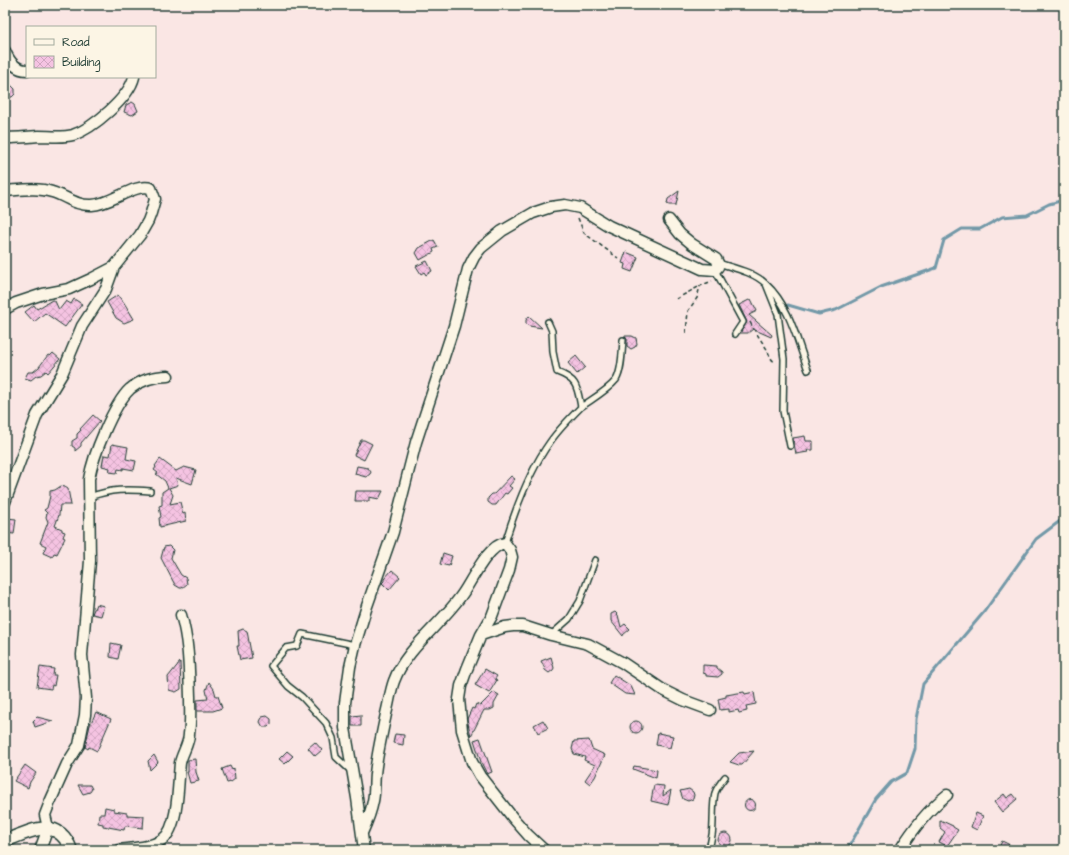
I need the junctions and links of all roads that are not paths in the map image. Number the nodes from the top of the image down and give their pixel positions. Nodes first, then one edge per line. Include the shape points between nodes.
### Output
1 (5, 51) edge
2 (26, 70) edge
3 (134, 78) edge
4 (5, 138) edge
5 (5, 191) edge
6 (669, 220) dead end
7 (114, 267) junction
8 (718, 270) junction
9 (766, 284) junction
10 (5, 309) edge
11 (548, 322) dead end
12 (735, 334) dead end
13 (623, 340) dead end
14 (808, 370) dead end
15 (168, 376) dead end
16 (581, 407) junction
17 (790, 446) dead end
18 (150, 491) dead end
19 (89, 497) junction
20 (5, 502) edge
21 (505, 543) junction
22 (595, 560) dead end
23 (181, 615) dead end
24 (481, 635) junction
25 (551, 635) junction
26 (355, 645) junction
27 (710, 710) dead end
28 (353, 773) junction
29 (725, 777) dead end
30 (947, 795) dead end
31 (48, 828) junction
32 (362, 833) junction
33 (5, 841) edge
34 (40, 850) edge
35 (71, 850) edge
36 (119, 850) edge
37 (364, 850) edge
38 (544, 850) edge
39 (708, 850) edge
40 (900, 850) edge

1 - 2 street via 18,69
3 - 4 street via 130,88 120,100 81,131 66,136
5 - 7 street via 52,192 78,204 93,205 142,186 151,188 155,199 148,221
6 - 8 street via 692,244 713,256
7 - 10 street via 69,289 43,294
7 - 20 street via 106,289 82,326 62,374 37,415
8 - 9 lane via 746,272
8 - 12 lane via 743,322
8 - 26 street via 702,269 609,226 580,208 565,205 533,212 488,242 474,257 468,269 454,326 416,442 393,532
9 - 14 lane via 785,307
9 - 17 lane via 778,314 784,359 783,411
11 - 16 lane via 552,331 557,372 577,386
13 - 16 lane via 621,364 616,379
15 - 19 street via 149,378 131,389 123,398 106,428 91,468 88,479
16 - 21 lane via 550,442 535,467 514,514
18 - 19 lane via 106,491
19 - 31 street via 90,561 82,655 86,698 84,720 79,745 67,764 45,815
21 - 24 street via 512,557 509,570 492,616
21 - 32 street via 495,547 484,559 451,610 408,656 393,682 379,746 370,817
22 - 25 lane via 580,601 569,619
23 - 36 street via 188,647 190,711 189,736 181,762 175,812 169,833 164,839 141,848
24 - 25 street via 513,626 523,626
24 - 38 street via 461,686 459,699 466,746 480,776 513,818
25 - 27 street via 602,650 663,690
26 - 28 street via 345,703 345,728
26 - 28 lane via 302,634 297,646 286,648 271,666 326,724 333,738 336,757
28 - 32 street
29 - 39 lane via 715,792 713,832
30 - 40 street via 920,821
31 - 33 street via 35,829
31 - 34 street
31 - 35 street via 66,839
32 - 37 street

